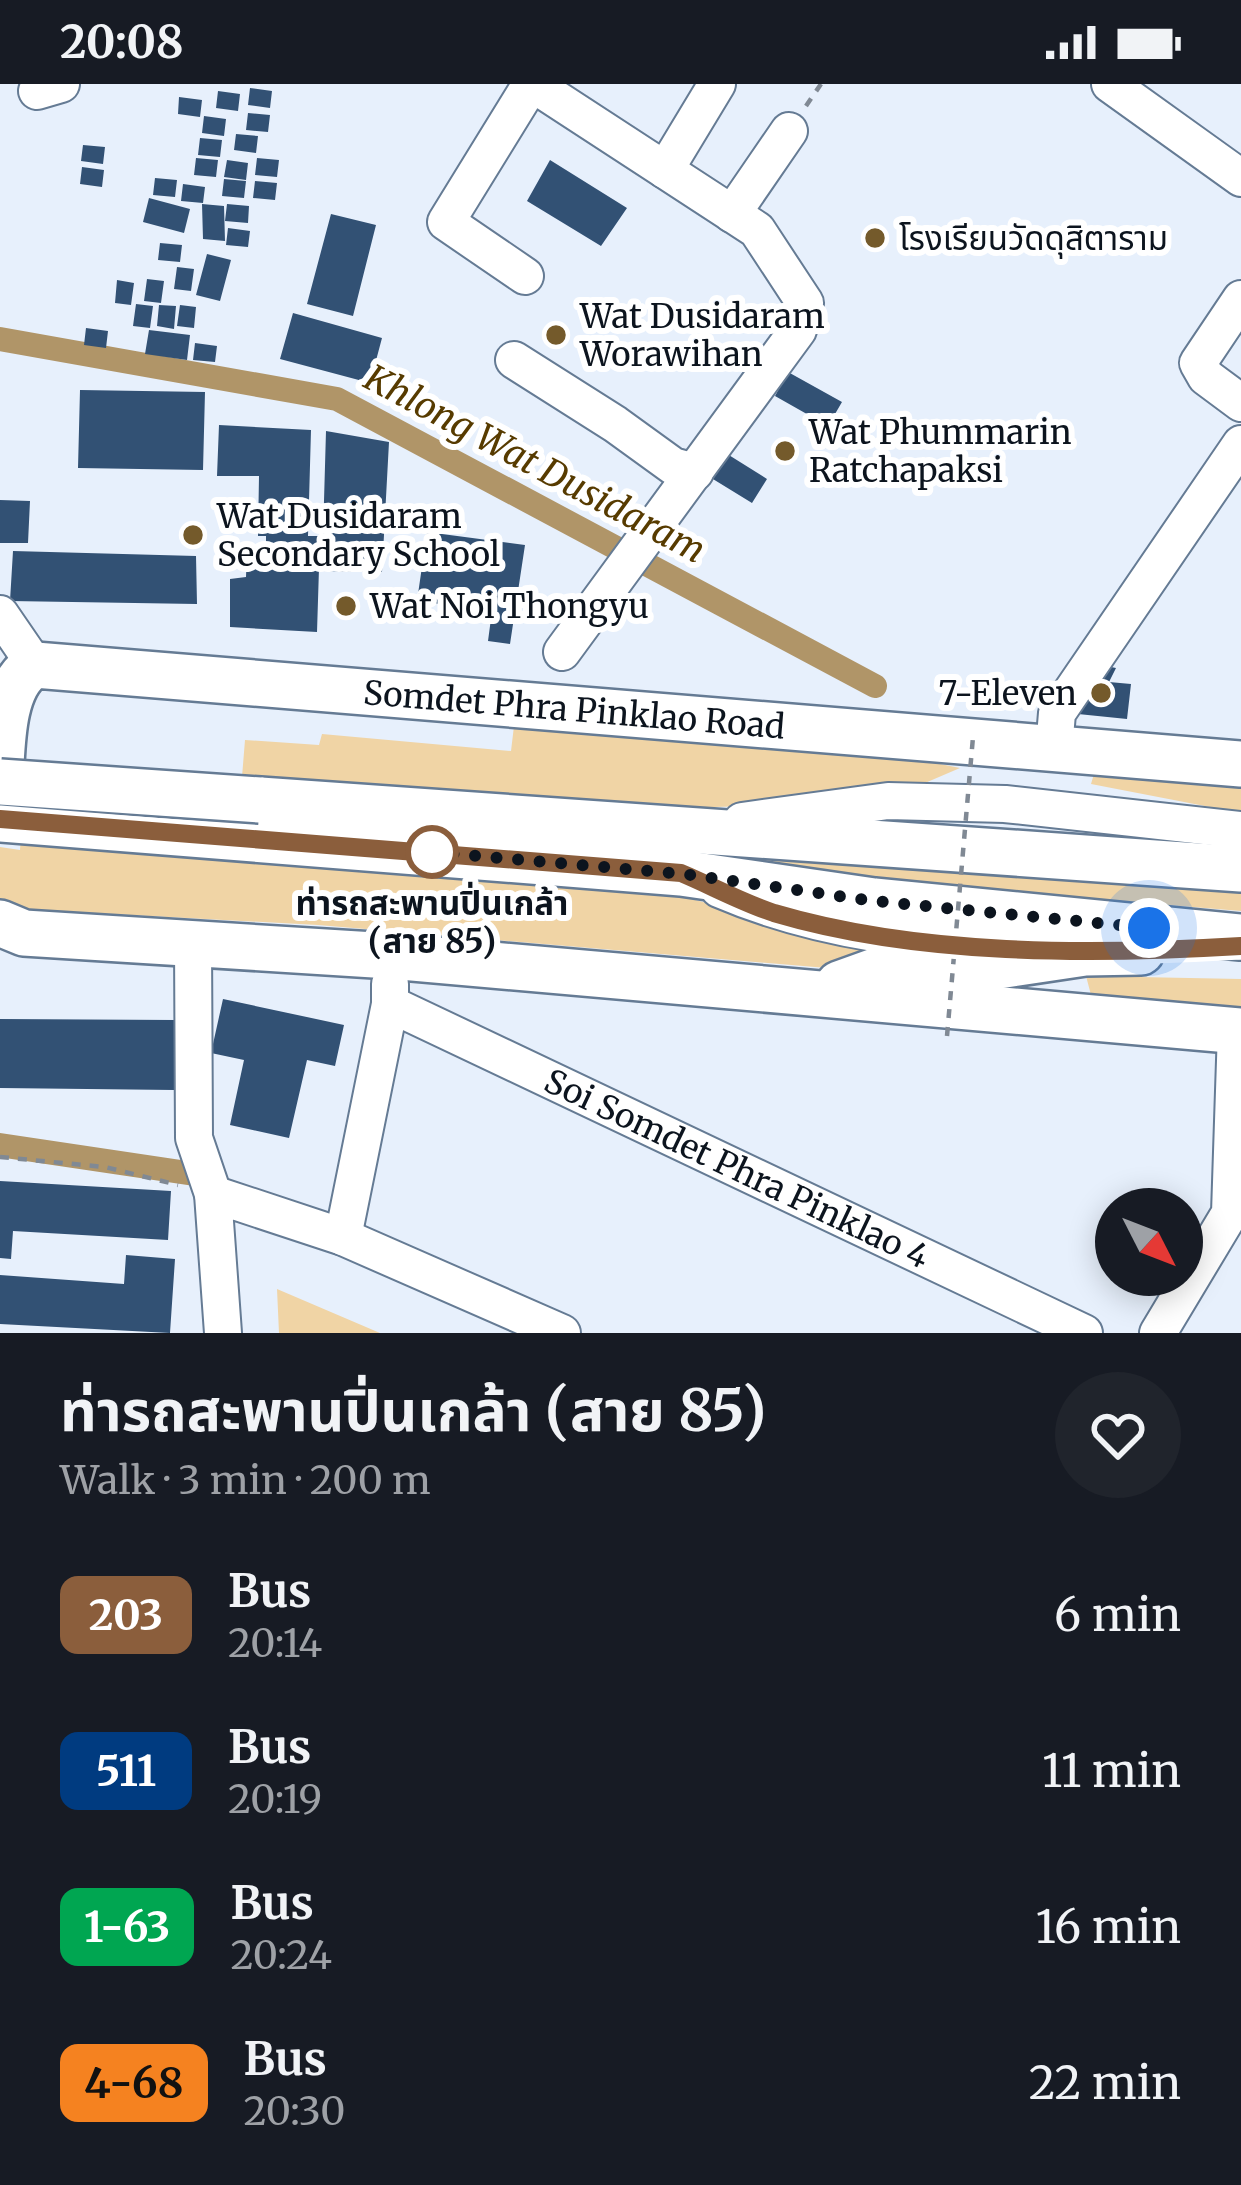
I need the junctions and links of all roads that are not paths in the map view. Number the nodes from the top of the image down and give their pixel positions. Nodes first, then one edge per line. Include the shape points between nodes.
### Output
1 (532, 84) edge
2 (717, 84) edge
3 (1136, 91) edge
4 (789, 130) dead end
5 (665, 170) junction
6 (1241, 178) edge
7 (732, 214) junction
8 (525, 276) dead end
9 (1241, 299) edge
10 (514, 360) dead end
11 (1241, 403) edge
12 (1241, 444) edge
13 (695, 472) junction
14 (0, 614) edge
15 (35, 665) junction
16 (555, 708) junction
17 (1054, 748) junction
18 (1241, 764) edge
19 (0, 785) edge
20 (0, 819) edge
21 (259, 819) junction
22 (1241, 826) edge
23 (674, 852) junction
24 (1241, 869) edge
25 (1, 926) edge
26 (1241, 941) edge
27 (193, 942) junction
28 (1085, 952) junction
29 (390, 956) junction
30 (820, 993) junction
31 (390, 1004) junction
32 (1239, 1030) edge
33 (213, 1194) junction
34 (343, 1237) junction
35 (224, 1333) edge
36 (562, 1333) edge
37 (1084, 1333) edge
38 (1158, 1333) edge

1 - 5 street
1 - 8 street via 446,222
2 - 5 street
3 - 6 street
4 - 7 street
5 - 7 street
7 - 13 street via 757,230 806,304 798,330
9 - 11 street via 1198,363
10 - 13 street via 673,466
12 - 17 street via 1057,712
13 - 16 street via 561,658
14 - 15 street
15 - 16 main road, Somdet Phra Pinklao Road
15 - 19 main road via 22,671 6,701
16 - 17 main road, Somdet Phra Pinklao Road
17 - 18 main road, Somdet Phra Pinklao Road
19 - 21 main road, bridge
20 - 21 main road
21 - 23 main road
22 - 23 street via 1154,802 995,789 889,801
23 - 24 main road
23 - 26 main road via 874,901
23 - 28 street via 773,913 892,938
25 - 27 main road
26 - 28 main road
27 - 29 main road
27 - 33 street via 194,1138
28 - 30 main road via 985,968 878,970
29 - 30 main road
29 - 31 street
30 - 32 main road
31 - 34 street
31 - 37 street, Soi Somdet Phra Pinklao 4
32 - 38 street via 1230,1213
33 - 34 street
33 - 35 street
34 - 36 street

